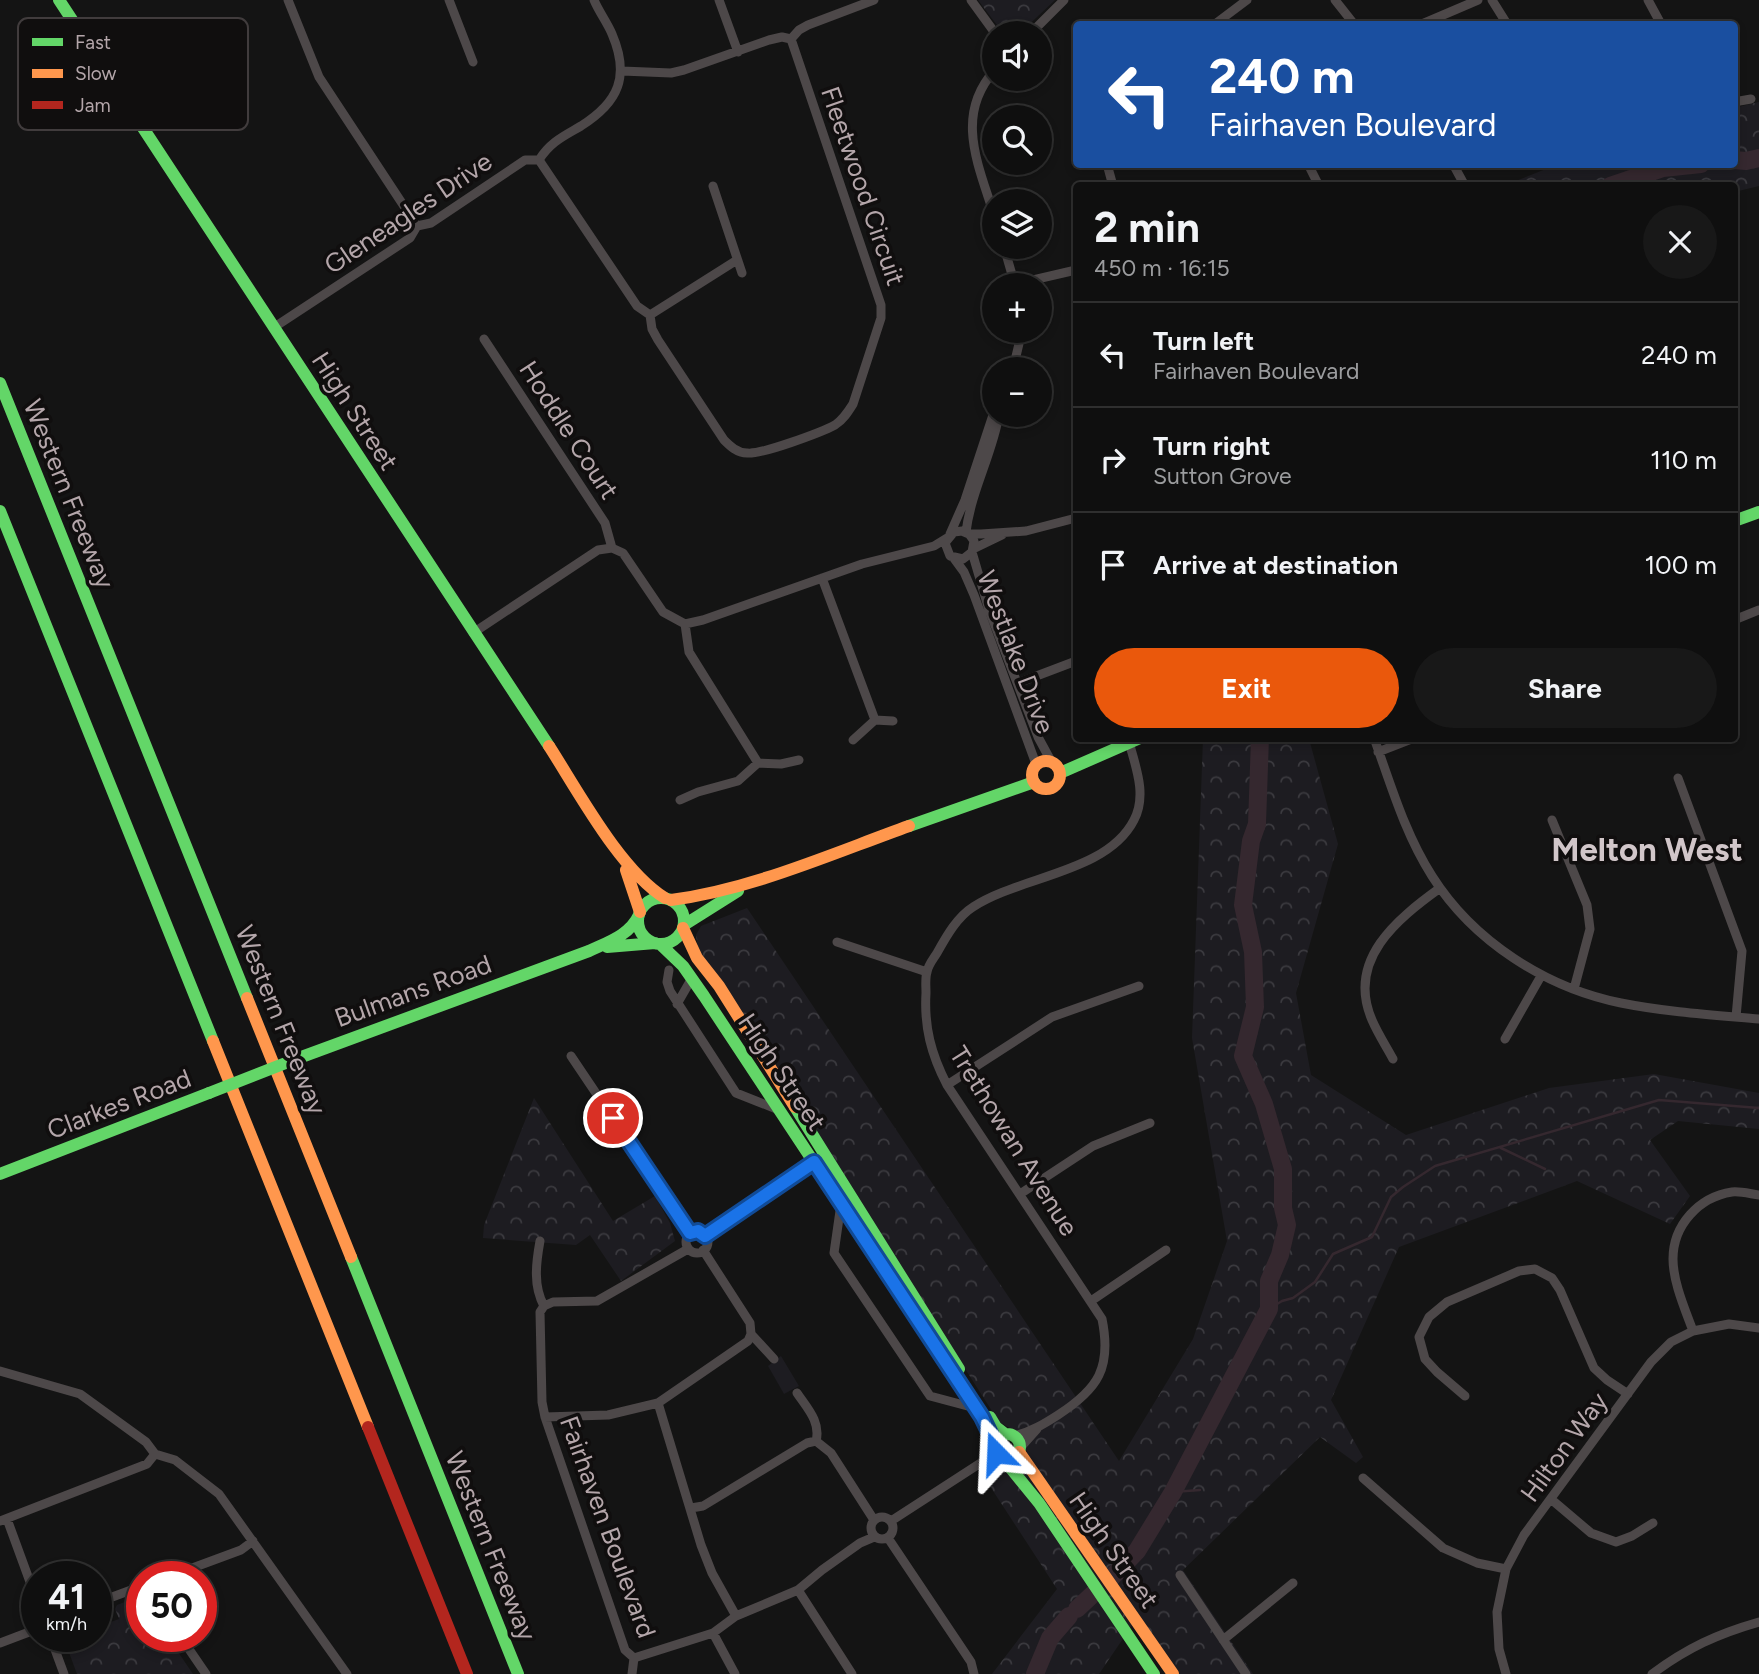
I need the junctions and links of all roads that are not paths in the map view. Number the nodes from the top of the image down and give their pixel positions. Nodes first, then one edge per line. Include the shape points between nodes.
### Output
1 (59, 0) edge
2 (288, 0) edge
3 (449, 0) edge
4 (594, 0) edge
5 (719, 0) edge
6 (874, 0) edge
7 (971, 0) edge
8 (1064, 0) edge
9 (1247, 0) edge
10 (1335, 0) edge
11 (1478, 0) edge
12 (1492, 0) edge
13 (1648, 0) edge
14 (71, 18) edge
15 (986, 21) edge
16 (1043, 21) edge
17 (1219, 21) edge
18 (1352, 21) edge
19 (1429, 21) edge
20 (1505, 21) edge
21 (1659, 21) edge
22 (791, 39) junction
23 (738, 52) junction
24 (473, 62) dead end
25 (622, 71) junction
26 (982, 91) edge
27 (1751, 99) dead end
28 (1738, 101) edge
29 (144, 130) edge
30 (539, 160) junction
31 (713, 186) dead end
32 (987, 189) edge
33 (417, 226) junction
34 (737, 261) junction
35 (1073, 271) edge
36 (742, 273) dead end
37 (1052, 276) edge
38 (650, 315) junction
39 (273, 328) junction
40 (484, 339) dead end
41 (0, 383) edge
42 (989, 427) edge
43 (997, 427) edge
44 (0, 511) edge
45 (1759, 512) edge
46 (1073, 519) edge
47 (1738, 520) edge
48 (1010, 532) junction
49 (968, 533) junction
50 (948, 536) junction
51 (612, 548) junction
52 (914, 551) junction
53 (973, 551) junction
54 (951, 556) junction
55 (822, 578) junction
56 (1759, 610) edge
57 (1738, 618) edge
58 (685, 624) junction
59 (473, 633) junction
60 (1073, 662) edge
61 (1017, 683) junction
62 (875, 720) junction
63 (893, 721) dead end
64 (853, 740) dead end
65 (1133, 742) edge
66 (1135, 742) edge
67 (1375, 742) edge
68 (1404, 742) edge
69 (1378, 752) junction
70 (799, 760) dead end
71 (1051, 761) junction
72 (758, 763) junction
73 (1036, 764) junction
74 (1060, 773) junction
75 (1678, 778) dead end
76 (1034, 782) junction
77 (680, 800) dead end
78 (1552, 820) dead end
79 (615, 846) junction
80 (750, 883) junction
81 (1440, 888) junction
82 (668, 899) junction
83 (640, 914) junction
84 (683, 927) junction
85 (837, 942) dead end
86 (658, 943) junction
87 (589, 951) junction
88 (669, 970) dead end
89 (927, 972) junction
90 (1541, 976) junction
91 (692, 978) junction
92 (1139, 986) dead end
93 (1574, 989) junction
94 (677, 1004) junction
95 (1736, 1017) junction
96 (1759, 1019) edge
97 (1505, 1039) dead end
98 (571, 1056) dead end
99 (1393, 1059) dead end
100 (253, 1076) joint
101 (947, 1085) junction
102 (780, 1111) junction
103 (1150, 1124) dead end
104 (814, 1162) junction
105 (0, 1174) edge
106 (1020, 1194) junction
107 (1759, 1195) edge
108 (841, 1204) junction
109 (690, 1233) junction
110 (705, 1236) junction
111 (540, 1241) dead end
112 (688, 1249) junction
113 (703, 1250) junction
114 (1166, 1250) dead end
115 (1091, 1301) junction
116 (544, 1306) junction
117 (1759, 1328) edge
118 (1693, 1331) junction
119 (751, 1334) junction
120 (774, 1359) dead end
121 (0, 1371) edge
122 (797, 1393) dead end
123 (1628, 1394) junction
124 (1465, 1396) dead end
125 (658, 1403) junction
126 (975, 1408) junction
127 (545, 1418) junction
128 (816, 1441) junction
129 (1014, 1443) junction
130 (998, 1452) junction
131 (155, 1454) junction
132 (1363, 1478) dead end
133 (1552, 1500) junction
134 (691, 1508) junction
135 (3, 1520) edge
136 (874, 1520) junction
137 (891, 1521) junction
138 (1653, 1523) dead end
139 (874, 1537) junction
140 (888, 1538) junction
141 (253, 1541) junction
142 (211, 1561) edge
143 (21, 1563) edge
144 (1506, 1569) junction
145 (1180, 1575) dead end
146 (1293, 1583) dead end
147 (798, 1590) junction
148 (736, 1616) junction
149 (1759, 1622) edge
150 (713, 1633) junction
151 (21, 1635) edge
152 (1223, 1640) junction
153 (0, 1643) edge
154 (56, 1652) edge
155 (191, 1652) edge
156 (634, 1658) junction
157 (974, 1672) edge
158 (64, 1674) edge
159 (206, 1674) edge
160 (347, 1674) edge
161 (467, 1674) edge
162 (518, 1674) edge
163 (632, 1674) edge
164 (735, 1674) edge
165 (852, 1674) edge
166 (1154, 1674) edge
167 (1172, 1674) edge
168 (1246, 1674) edge
169 (1506, 1674) edge
170 (1652, 1674) edge

1 - 14 main road, High Street
2 - 33 street via 319,78
3 - 24 street
4 - 25 street via 611,32
5 - 23 street
6 - 22 street via 807,25
7 - 15 street
8 - 16 street
9 - 17 street
10 - 18 street
11 - 19 street
12 - 20 street
13 - 21 street
22 - 23 street via 769,40
22 - 38 street, Fleetwood Circuit via 881,305 881,318 853,404 835,425 764,451 747,454 734,450 658,341
23 - 25 street via 671,73
25 - 30 street, Gleneagles Drive via 612,99 591,119 548,146
26 - 32 street via 972,111 972,138
27 - 28 street
29 - 39 main road, High Street
30 - 33 street, Gleneagles Drive via 525,160 431,223
30 - 38 street, Fleetwood Circuit via 637,306
31 - 34 street
33 - 39 street, Gleneagles Drive via 410,238
34 - 36 street
34 - 38 street
35 - 37 street
39 - 59 main road, High Street
40 - 51 street, Hoddle Court via 605,523
41 - 162 main road, Western Freeway
42 - 50 street
43 - 49 street via 971,504
44 - 161 main road
45 - 47 main road
46 - 48 street
48 - 49 street
48 - 53 street
49 - 50 street via 958,530
49 - 53 street via 974,541
50 - 52 street
50 - 54 street via 945,547
51 - 58 street via 623,553 663,612
51 - 59 street via 598,550
52 - 54 street
52 - 55 street
53 - 54 street via 964,559
53 - 61 street, Westlake Drive
54 - 73 street, Westlake Drive via 974,595
55 - 58 street
55 - 62 street
56 - 57 street
58 - 72 street via 689,652
59 - 79 main road, High Street
60 - 61 street
61 - 71 street, Westlake Drive
62 - 63 street
62 - 64 street
65 - 74 main road
66 - 89 street, Trethowan Avenue via 1141,792 1135,818 1124,837 1093,858 971,908
67 - 69 street
68 - 69 street
69 - 81 street via 1410,836
70 - 72 street
71 - 73 main road
71 - 74 main road
72 - 77 street via 738,781
73 - 76 main road
74 - 76 main road via 1051,788
75 - 95 street via 1742,951
76 - 80 main road
78 - 93 street via 1587,905 1590,929
79 - 82 main road, High Street via 639,878
79 - 83 main road, High Street via 632,881
80 - 82 main road
80 - 84 main road
81 - 90 street via 1482,936
81 - 99 street via 1390,929 1369,966 1366,985 1371,1019
82 - 83 main road via 652,900
82 - 84 main road via 683,913
83 - 86 main road via 643,935
83 - 87 main road, Bulmans Road via 620,936
84 - 86 main road via 673,941
84 - 129 main road, High Street via 697,958 996,1427
85 - 89 street
86 - 87 main road, Bulmans Road
86 - 91 main road, High Street
87 - 100 main road, Bulmans Road, bridge
88 - 94 street via 667,982
89 - 101 street, Trethowan Avenue via 928,1038
90 - 93 street
90 - 97 street
91 - 94 street
91 - 102 main road, High Street
92 - 101 street via 1052,1017
93 - 95 street via 1619,1003
94 - 102 street via 736,1093
95 - 96 street
98 - 109 street
100 - 105 main road, Clarkes Road, bridge
101 - 106 street, Trethowan Avenue
102 - 104 main road, High Street
103 - 106 street via 1093,1146
104 - 108 main road, High Street
104 - 110 street
106 - 115 street, Trethowan Avenue
107 - 118 street via 1734,1192 1712,1199 1685,1219 1675,1237 1673,1261
108 - 126 main road, High Street
108 - 126 street via 834,1253 852,1282 930,1396
109 - 110 street via 698,1231
109 - 112 street
110 - 113 street
111 - 116 street, Fairhaven Boulevard via 536,1283
112 - 113 street
112 - 116 street via 597,1301
113 - 119 street via 743,1310
114 - 115 street
115 - 129 street, Trethowan Avenue via 1102,1319 1107,1341 1102,1370 1082,1399
116 - 127 street, Fairhaven Boulevard via 539,1321
117 - 118 street, Hilton Way via 1729,1324
118 - 123 street, Hilton Way via 1671,1342
119 - 120 street
119 - 125 street
121 - 131 street via 80,1394 146,1442
122 - 128 street via 819,1431
123 - 124 street via 1594,1368 1560,1290 1552,1278 1535,1269 1519,1271 1447,1302 1429,1317 1419,1337 1425,1359
123 - 133 street, Hilton Way
125 - 127 street via 608,1415
125 - 134 street
126 - 130 main road, High Street
127 - 156 street, Fairhaven Boulevard via 625,1650
128 - 134 street via 703,1506
128 - 136 street via 831,1453
129 - 130 main road via 997,1439
129 - 130 main road via 1013,1459
129 - 167 main road, High Street
130 - 137 street
130 - 166 main road, High Street via 1040,1503
131 - 135 street via 147,1464
131 - 141 street via 175,1460 219,1494
132 - 144 street via 1443,1548
133 - 138 street via 1591,1533 1616,1542
133 - 144 street, Hilton Way via 1524,1535
134 - 148 street via 712,1573
135 - 143 street
136 - 137 street
136 - 139 street
137 - 140 street via 893,1531
139 - 140 street
139 - 147 street, Fairhaven Boulevard
140 - 157 street
141 - 142 street
141 - 160 street
144 - 169 street, Hilton Way via 1497,1612
145 - 152 street, High Street
146 - 152 street
147 - 148 street, Fairhaven Boulevard
147 - 165 street
148 - 150 street, Fairhaven Boulevard
149 - 170 street via 1714,1636
150 - 156 street, Fairhaven Boulevard
150 - 164 street
151 - 153 street
152 - 168 street, High Street
154 - 158 street
155 - 159 street
156 - 163 street

